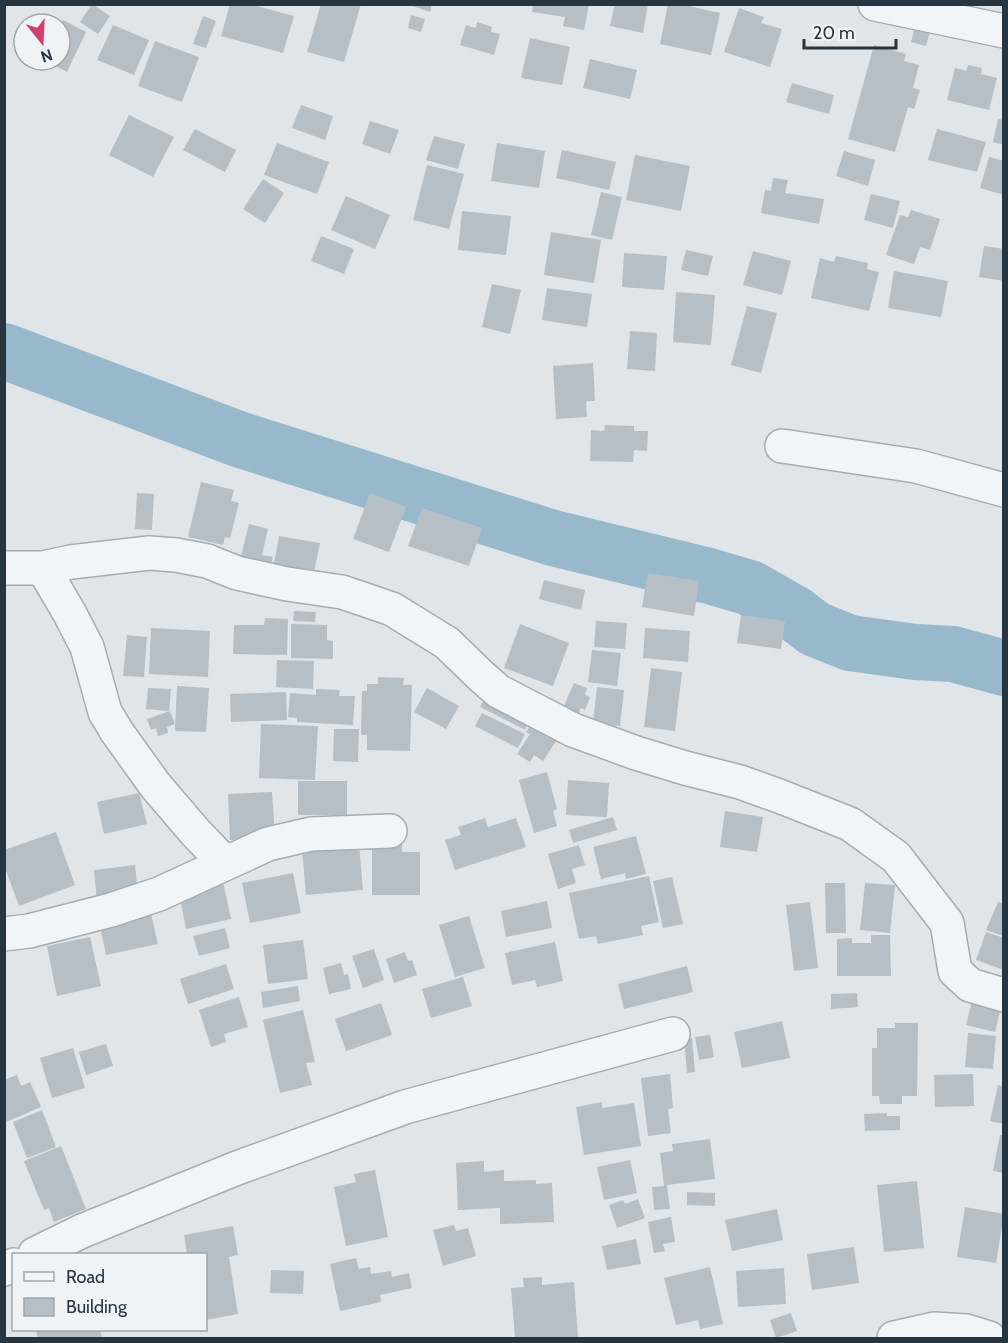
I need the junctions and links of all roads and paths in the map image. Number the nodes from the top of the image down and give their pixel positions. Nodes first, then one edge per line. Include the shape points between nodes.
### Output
1 (875, 4) edge
2 (964, 14) edge
3 (1004, 31) edge
4 (782, 446) dead end
5 (1004, 490) edge
6 (4, 568) edge
7 (43, 568) junction
8 (390, 831) dead end
9 (225, 863) junction
10 (4, 934) edge
11 (1004, 995) edge
12 (673, 1034) dead end
13 (37, 1253) edge
14 (894, 1338) edge
15 (989, 1338) edge

1 - 2 street
2 - 3 street
4 - 5 street via 916,466
6 - 7 street
7 - 9 street via 87,647 105,712 117,732 155,785
7 - 11 street via 149,553 176,555 207,561 237,573 342,592 392,609 447,643 498,691 573,730 636,753 740,782 850,824 896,857 947,923 956,971 970,985
8 - 9 street via 311,834 268,844
9 - 10 street via 159,894 111,910
12 - 13 street via 405,1107 237,1168
14 - 15 street via 934,1329 966,1331

